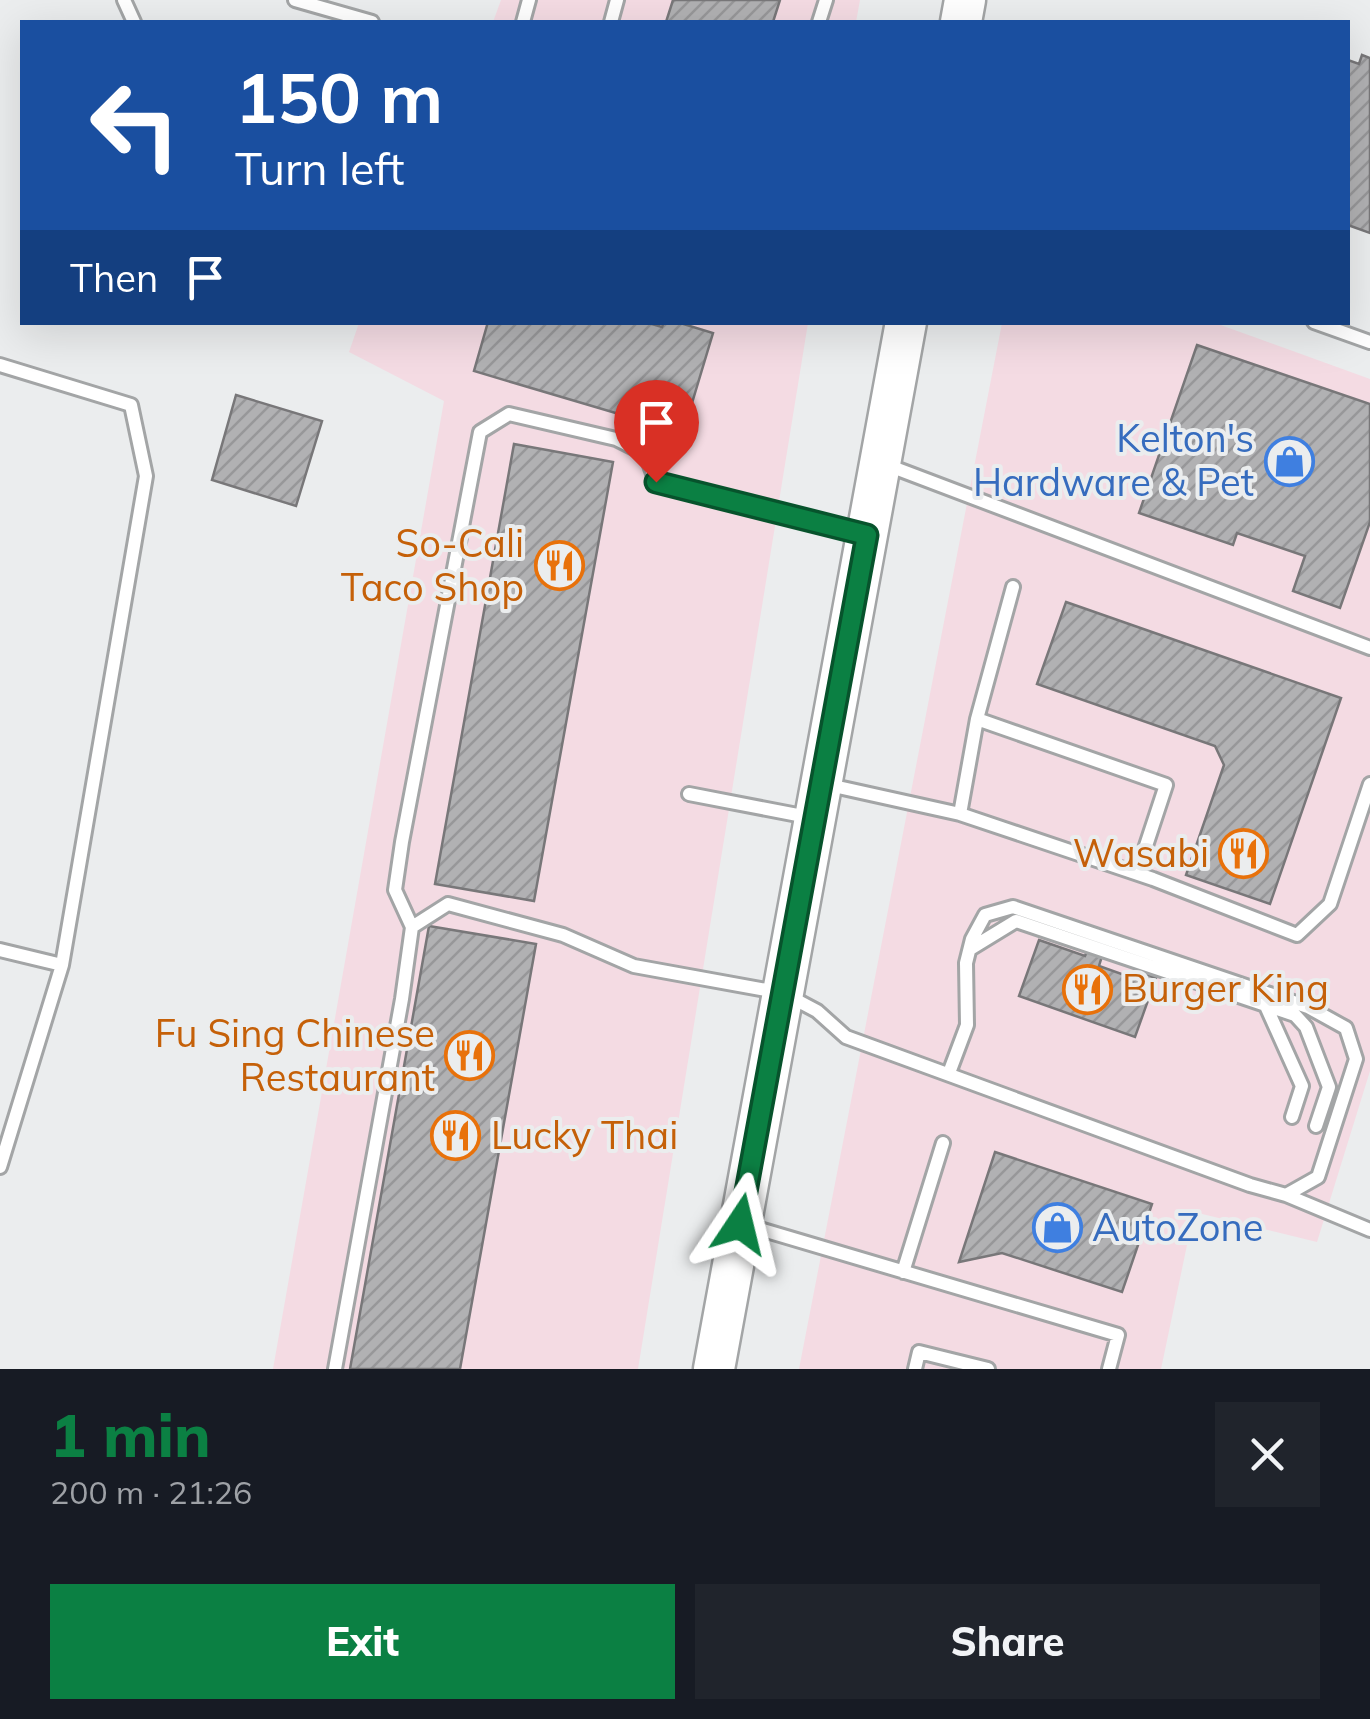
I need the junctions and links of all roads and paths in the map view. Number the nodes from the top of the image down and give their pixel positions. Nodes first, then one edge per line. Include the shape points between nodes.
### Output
1 (124, 0) edge
2 (295, 0) edge
3 (132, 19) edge
4 (365, 20) edge
5 (905, 325) edge
6 (1322, 325) edge
7 (1370, 342) edge
8 (0, 365) edge
9 (880, 462) junction
10 (867, 535) junction
11 (1013, 586) dead end
12 (1370, 648) edge
13 (977, 719) junction
14 (1370, 784) edge
15 (689, 794) dead end
16 (818, 801) junction
17 (960, 814) junction
18 (1136, 873) junction
19 (412, 927) junction
20 (970, 949) junction
21 (0, 950) edge
22 (62, 965) junction
23 (783, 993) junction
24 (1266, 1006) junction
25 (949, 1073) junction
26 (1292, 1118) dead end
27 (1316, 1126) dead end
28 (944, 1143) dead end
29 (0, 1166) edge
30 (1286, 1195) junction
31 (740, 1224) junction
32 (1370, 1230) edge
33 (903, 1272) junction
34 (335, 1369) edge
35 (714, 1369) edge
36 (914, 1369) edge
37 (988, 1369) edge
38 (1109, 1369) edge

1 - 3 lane
2 - 4 lane
5 - 9 main road
6 - 7 lane
8 - 22 lane via 131,405 146,476
9 - 10 main road
9 - 12 lane
10 - 16 main road
10 - 19 lane via 656,482 646,454 616,440 509,414 480,432 400,858 396,890
11 - 13 lane
13 - 17 lane
13 - 18 lane via 1166,784
14 - 18 lane via 1330,904 1297,935
15 - 16 lane
16 - 17 lane
16 - 23 main road
17 - 18 lane
19 - 23 lane via 448,904 563,935 634,966
19 - 34 lane
20 - 24 lane via 1016,921
20 - 25 lane via 967,1025
20 - 30 lane via 986,915 1013,907 1234,980 1346,1028 1356,1058 1318,1177
21 - 22 lane
22 - 29 lane
23 - 25 lane via 846,1037
23 - 31 main road
24 - 26 lane via 1302,1086
24 - 27 lane via 1306,1027 1330,1086
25 - 30 lane
28 - 33 lane
30 - 32 lane
31 - 33 lane
31 - 35 main road
33 - 38 lane via 1118,1335
36 - 37 lane via 919,1352

